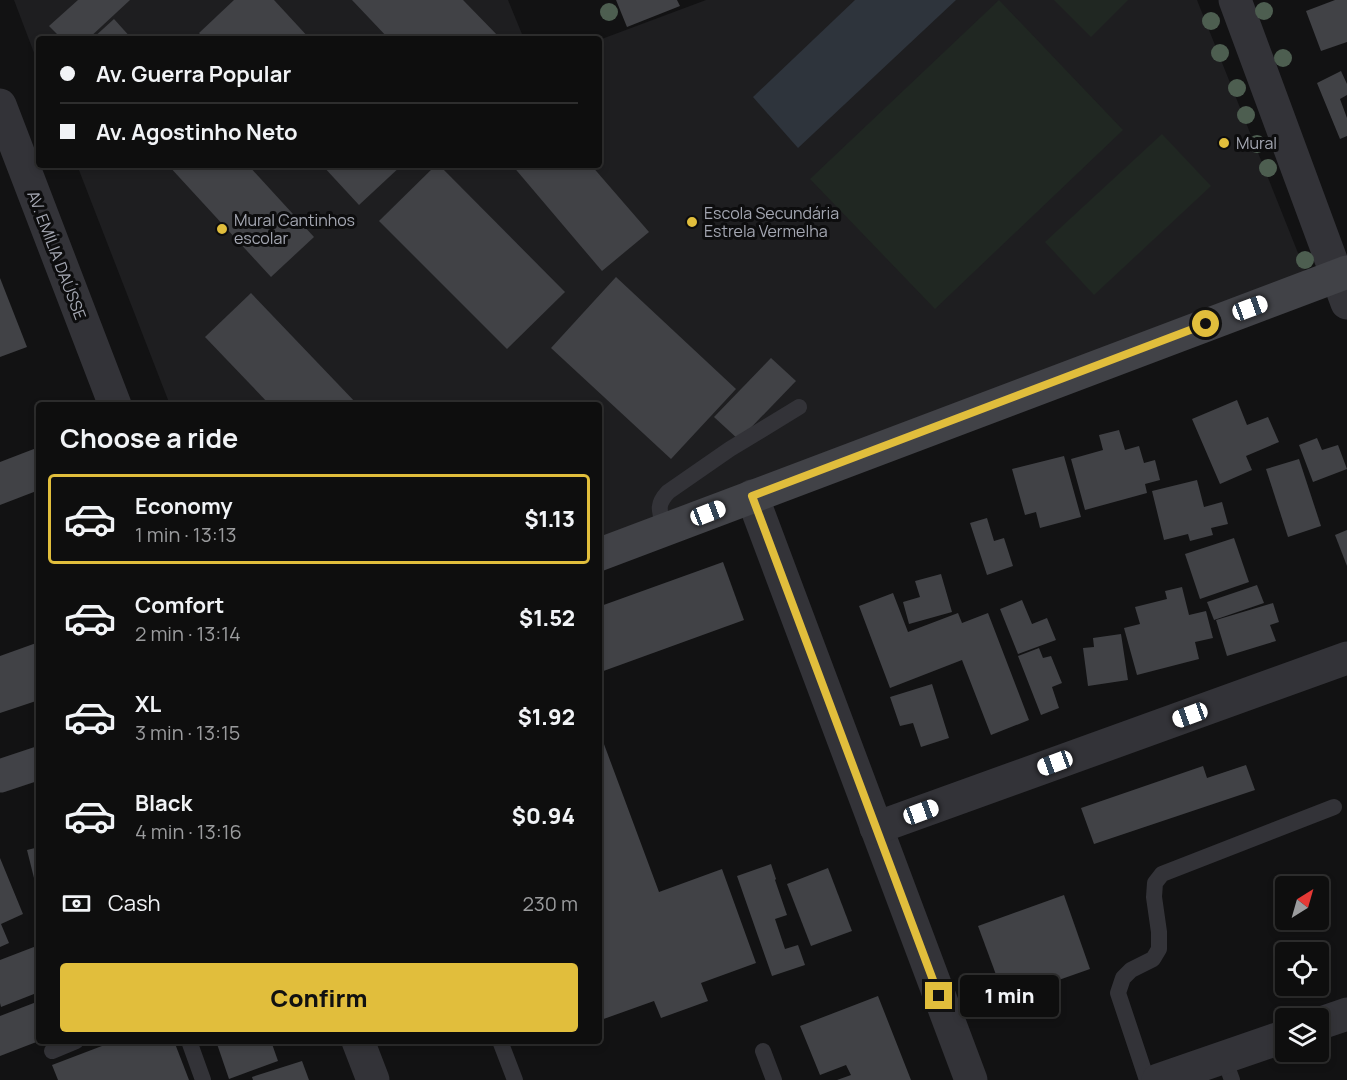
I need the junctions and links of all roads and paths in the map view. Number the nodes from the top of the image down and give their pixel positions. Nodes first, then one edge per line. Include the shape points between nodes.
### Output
1 (1234, 0) edge
2 (0, 105) edge
3 (1343, 284) edge
4 (114, 402) edge
5 (799, 407) dead end
6 (752, 496) junction
7 (665, 529) junction
8 (602, 553) edge
9 (1347, 658) edge
10 (36, 764) edge
11 (0, 776) edge
12 (1334, 807) dead end
13 (876, 828) junction
14 (1347, 1014) edge
15 (1329, 1020) edge
16 (1275, 1042) edge
17 (68, 1044) edge
18 (190, 1044) edge
19 (359, 1044) edge
20 (501, 1044) edge
21 (52, 1051) dead end
22 (763, 1051) dead end
23 (1228, 1069) edge
24 (203, 1080) edge
25 (373, 1080) edge
26 (515, 1080) edge
27 (774, 1080) edge
28 (971, 1080) edge
29 (1147, 1080) edge
30 (1158, 1080) edge

1 - 3 street
2 - 4 street, AV. EMÍLIA DAÚSSE
3 - 6 main road
5 - 7 lane via 668,492 658,508
6 - 7 main road
6 - 13 street
7 - 8 main road
9 - 13 street
10 - 11 main road
12 - 29 lane via 1162,874 1155,883 1159,949 1153,959 1123,978 1118,993
13 - 28 street
14 - 15 street
16 - 23 street
17 - 21 lane
18 - 24 lane
19 - 25 street
20 - 26 lane
22 - 27 lane
23 - 30 street

